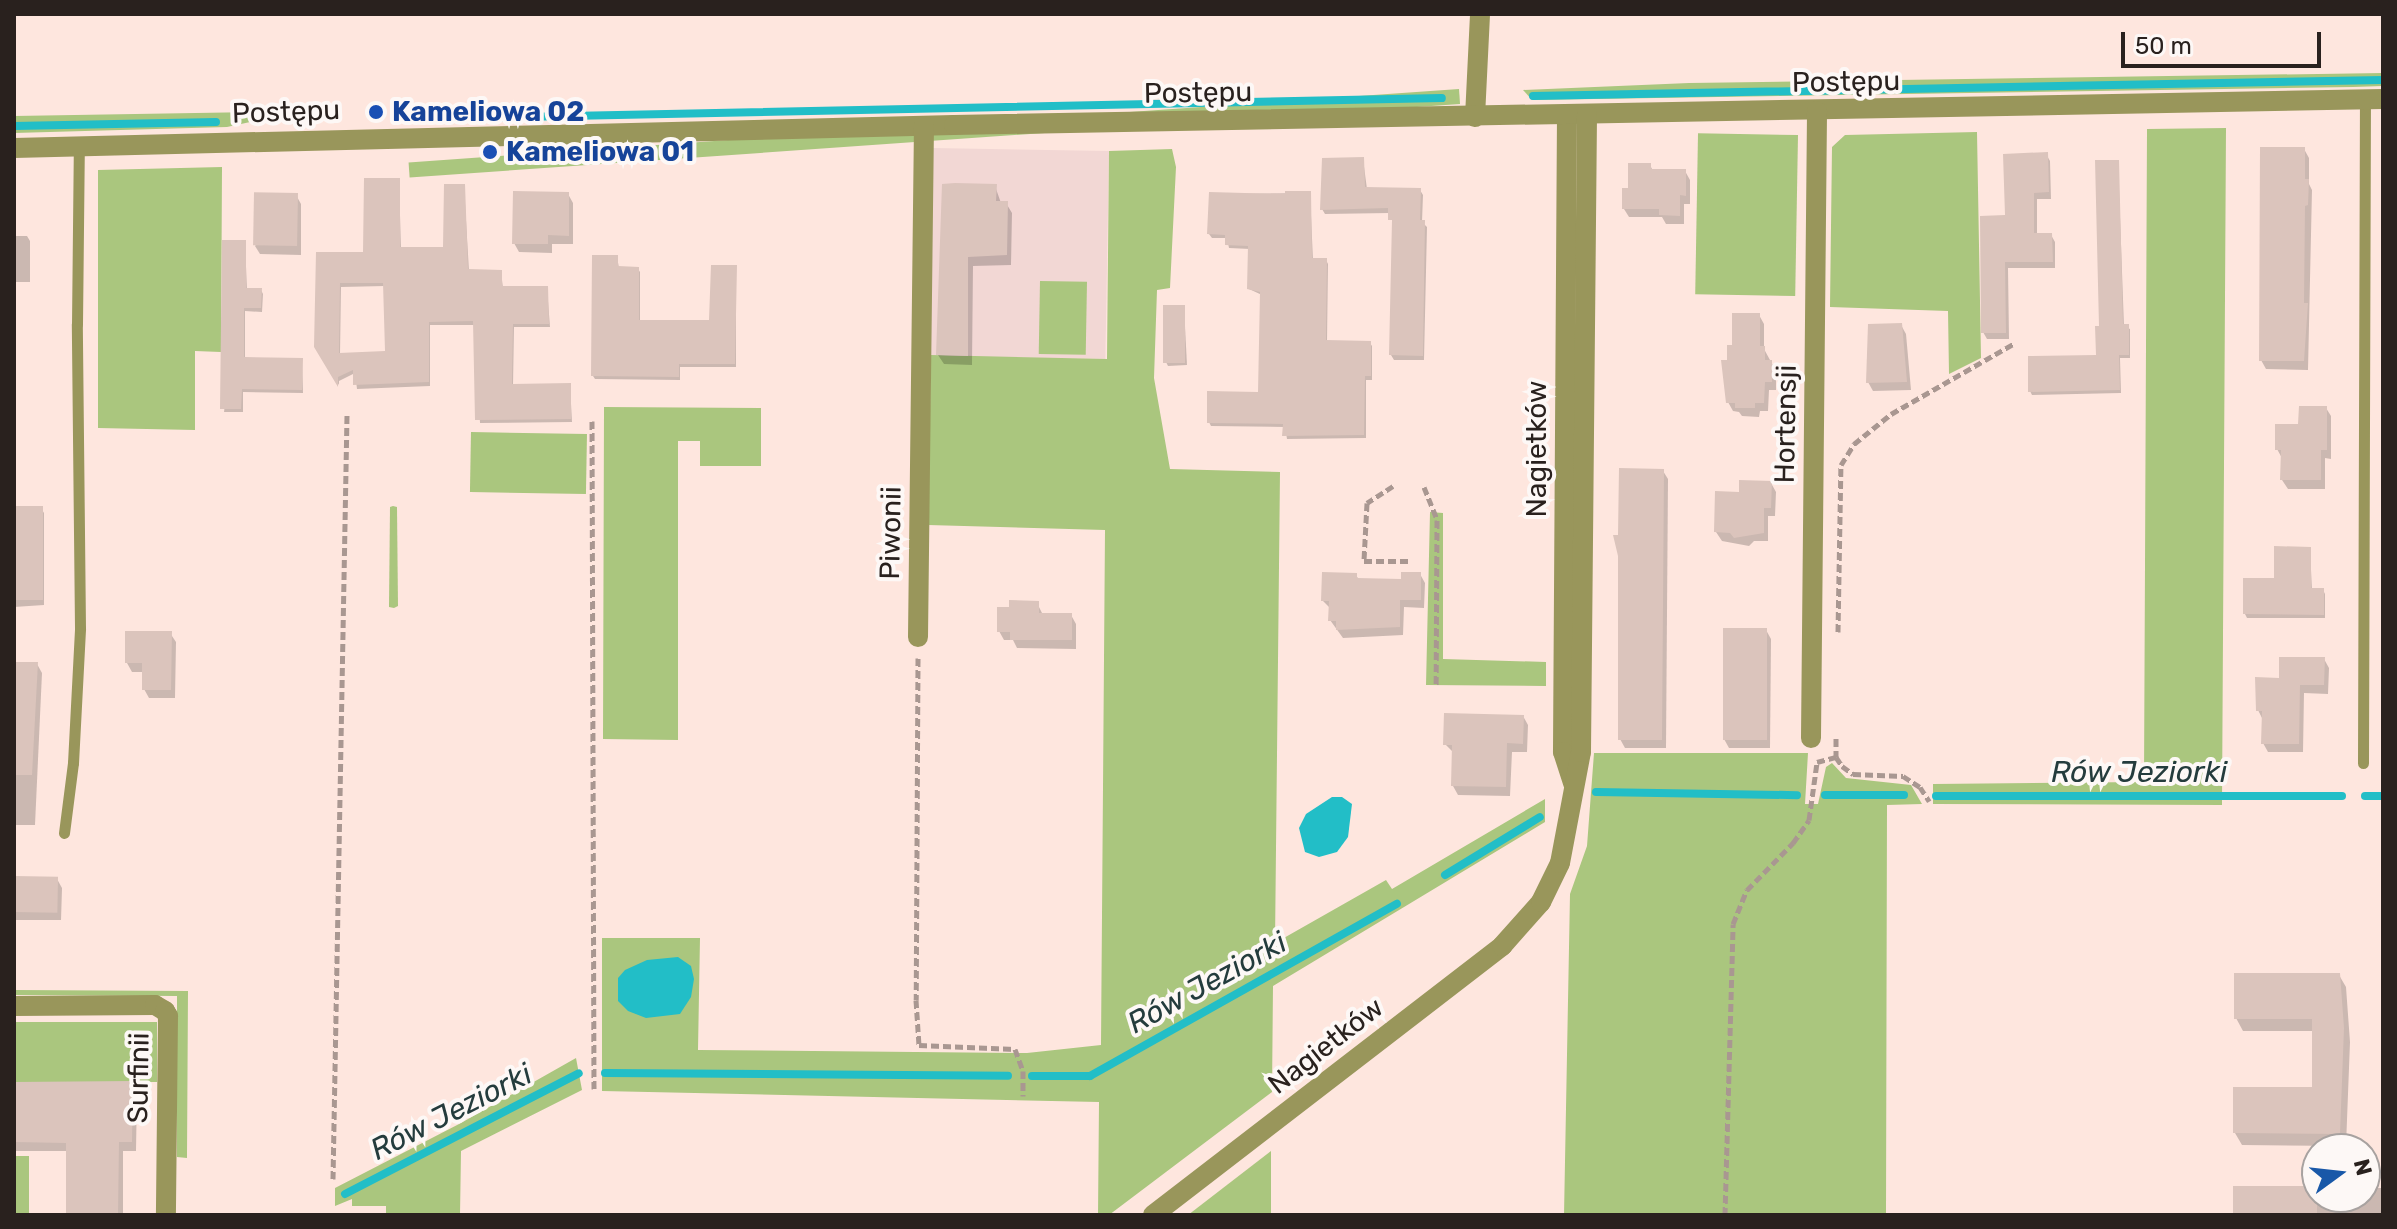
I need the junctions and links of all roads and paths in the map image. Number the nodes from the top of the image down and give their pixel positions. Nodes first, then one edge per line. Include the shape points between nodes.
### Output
1 (1480, 14) edge
2 (2374, 99) edge
3 (1817, 111) junction
4 (1577, 114) junction
5 (1475, 117) junction
6 (924, 126) junction
7 (79, 146) junction
8 (14, 148) edge
9 (2015, 343) dead end
10 (347, 412) dead end
11 (592, 421) dead end
12 (1393, 486) dead end
13 (1424, 487) dead end
14 (1410, 561) dead end
15 (918, 637) joint
16 (1838, 648) dead end
17 (1436, 685) dead end
18 (1836, 725) dead end
19 (1811, 738) dead end
20 (1836, 757) junction
21 (2363, 763) dead end
22 (1929, 801) dead end
23 (64, 833) dead end
24 (14, 1006) edge
25 (594, 1089) dead end
26 (1023, 1096) dead end
27 (333, 1179) dead end
28 (166, 1215) edge
29 (1153, 1215) edge
30 (1725, 1215) edge

1 - 5 street
2 - 3 street, Postępu
2 - 21 lane
3 - 4 street, Postępu
3 - 19 street, Hortensji
4 - 5 street, Postępu
4 - 29 street, Nagietków via 1581,752 1560,863 1541,902 1502,946
5 - 6 street, Postępu
6 - 7 street, Postępu
6 - 15 street, Piwonii
7 - 8 street, Postępu
7 - 23 lane via 80,628
9 - 16 path via 1891,414 1854,444 1841,465
10 - 27 path
11 - 25 path
12 - 14 path via 1367,503 1364,561
13 - 17 path via 1437,520
15 - 26 path via 919,1045 1015,1049 1023,1071
18 - 20 path
20 - 22 path via 1853,774 1903,776
20 - 30 path via 1817,762 1809,820 1747,890 1733,924
24 - 28 street, Surfinii via 162,1007 168,1016

